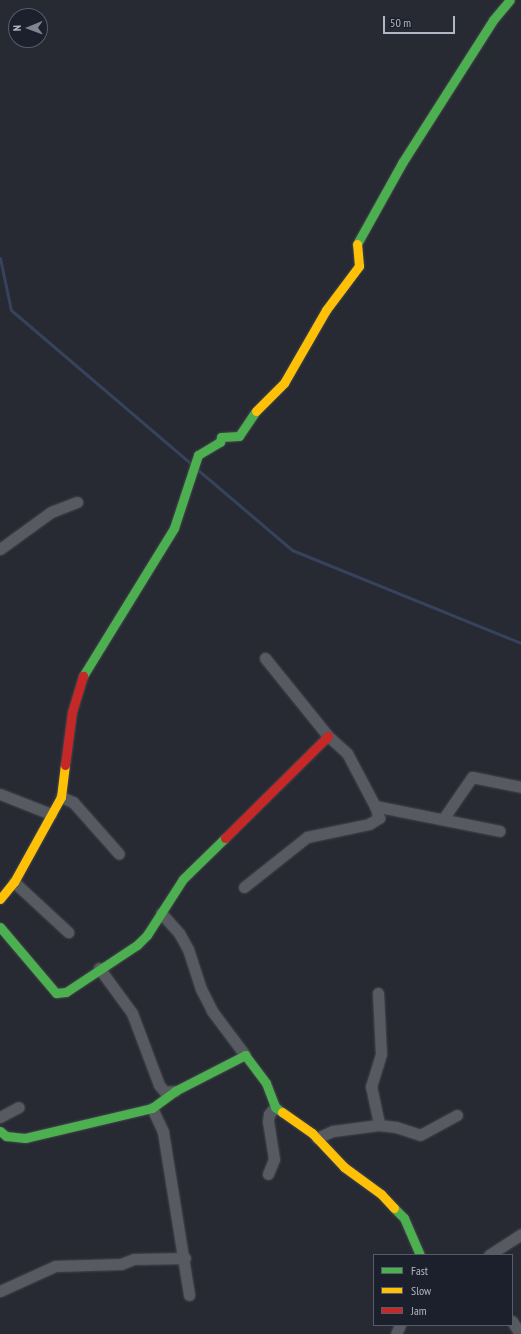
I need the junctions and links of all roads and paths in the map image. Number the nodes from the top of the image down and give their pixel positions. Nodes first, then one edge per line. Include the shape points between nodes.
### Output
1 (510, 0) edge
2 (77, 502) dead end
3 (0, 549) edge
4 (265, 658) dead end
5 (328, 736) junction
6 (521, 788) edge
7 (0, 794) edge
8 (61, 797) junction
9 (375, 806) junction
10 (51, 814) junction
11 (443, 819) junction
12 (500, 831) dead end
13 (119, 854) dead end
14 (14, 882) junction
15 (244, 887) dead end
16 (0, 899) edge
17 (160, 913) junction
18 (0, 928) edge
19 (68, 932) dead end
20 (99, 968) junction
21 (378, 993) dead end
22 (246, 1055) junction
23 (175, 1091) junction
24 (19, 1107) dead end
25 (275, 1107) junction
26 (152, 1108) junction
27 (457, 1114) dead end
28 (0, 1117) edge
29 (379, 1125) junction
30 (0, 1131) edge
31 (317, 1138) junction
32 (268, 1174) dead end
33 (521, 1234) edge
34 (420, 1254) edge
35 (491, 1254) edge
36 (185, 1258) junction
37 (0, 1291) edge
38 (189, 1295) dead end
39 (513, 1323) edge
40 (520, 1334) edge

1 - 8 street via 493,20 402,163 357,245 359,266 326,310 284,383 274,396 262,403 239,436 221,437 220,442 198,455 174,528 84,674 72,712
2 - 3 street via 51,512
4 - 5 street
5 - 9 street via 347,753
5 - 17 street via 183,878
6 - 11 street via 472,777
7 - 10 street
8 - 10 street
8 - 13 street via 74,802
9 - 11 street
9 - 15 street via 378,818 369,824 307,837
10 - 14 street
11 - 12 street
14 - 16 street
14 - 19 street
17 - 20 street via 147,935 137,945
17 - 22 street via 179,933 212,1010
18 - 20 street via 56,993 66,992
20 - 23 street via 132,1013 159,1085 165,1092
21 - 29 street via 381,1054 371,1086
22 - 23 street
22 - 25 street via 263,1078
23 - 26 street
24 - 28 street
25 - 31 street
25 - 32 street via 269,1114 268,1122 274,1159
26 - 30 street via 25,1138 6,1136
26 - 36 street via 163,1132
27 - 29 street via 420,1135 396,1127
29 - 31 street via 333,1131
31 - 34 street via 344,1168 381,1194 404,1218
33 - 35 street
36 - 37 street via 134,1259 120,1264 55,1266
36 - 38 street
39 - 40 street

